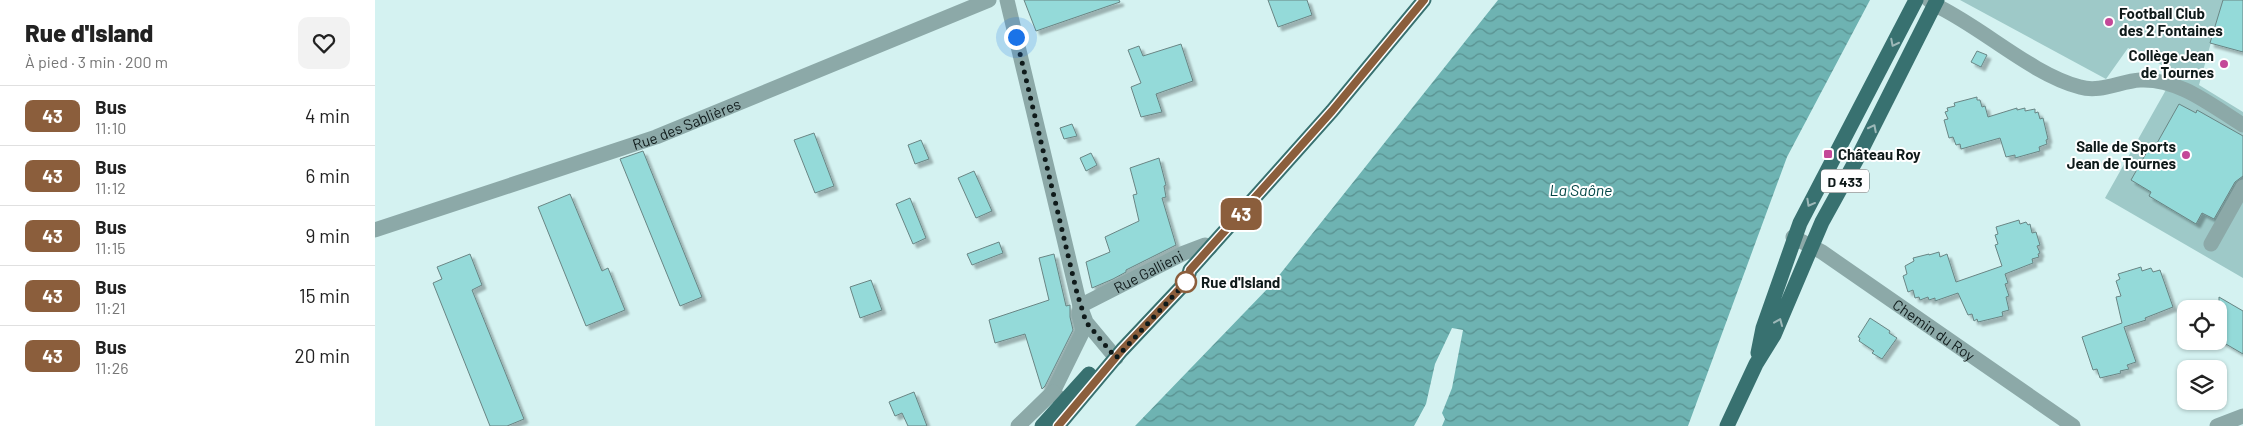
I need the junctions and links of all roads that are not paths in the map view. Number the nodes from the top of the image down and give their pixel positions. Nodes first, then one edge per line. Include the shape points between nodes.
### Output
1 (989, 0) edge
2 (1007, 0) edge
3 (1424, 0) edge
4 (1916, 0) edge
5 (1934, 2) edge
6 (2243, 125) edge
7 (2243, 187) edge
8 (375, 230) edge
9 (1793, 237) junction
10 (2211, 244) dead end
11 (1811, 247) junction
12 (1210, 248) junction
13 (1084, 304) junction
14 (1112, 355) junction
15 (1755, 364) junction
16 (1062, 402) junction
17 (2243, 416) edge
18 (1018, 426) edge
19 (1042, 426) edge
20 (1058, 426) edge
21 (1727, 426) edge
22 (2073, 426) edge
23 (2217, 426) edge

1 - 8 street, Rue des Sablières via 656,137
2 - 13 street
3 - 12 main road via 1332,111
4 -> 9 main road, D 433
5 - 6 street via 2050,75 2082,88 2141,80 2175,84
11 -> 5 main road, D 433
7 - 10 street
9 - 11 street, Chemin du Roy
9 - 15 main road, D 433 via 1763,328
15 -> 11 main road, D 433 via 1774,334
11 - 22 street, Chemin du Roy
12 - 13 street, Rue Gallieni via 1205,245 1183,253
12 - 14 main road via 1190,270 1180,274
13 - 14 street via 1086,322
13 - 16 street via 1079,315 1083,331
14 - 16 main road
15 - 21 main road, D 433
16 - 18 street
16 - 19 main road
16 - 20 main road
17 - 23 street

